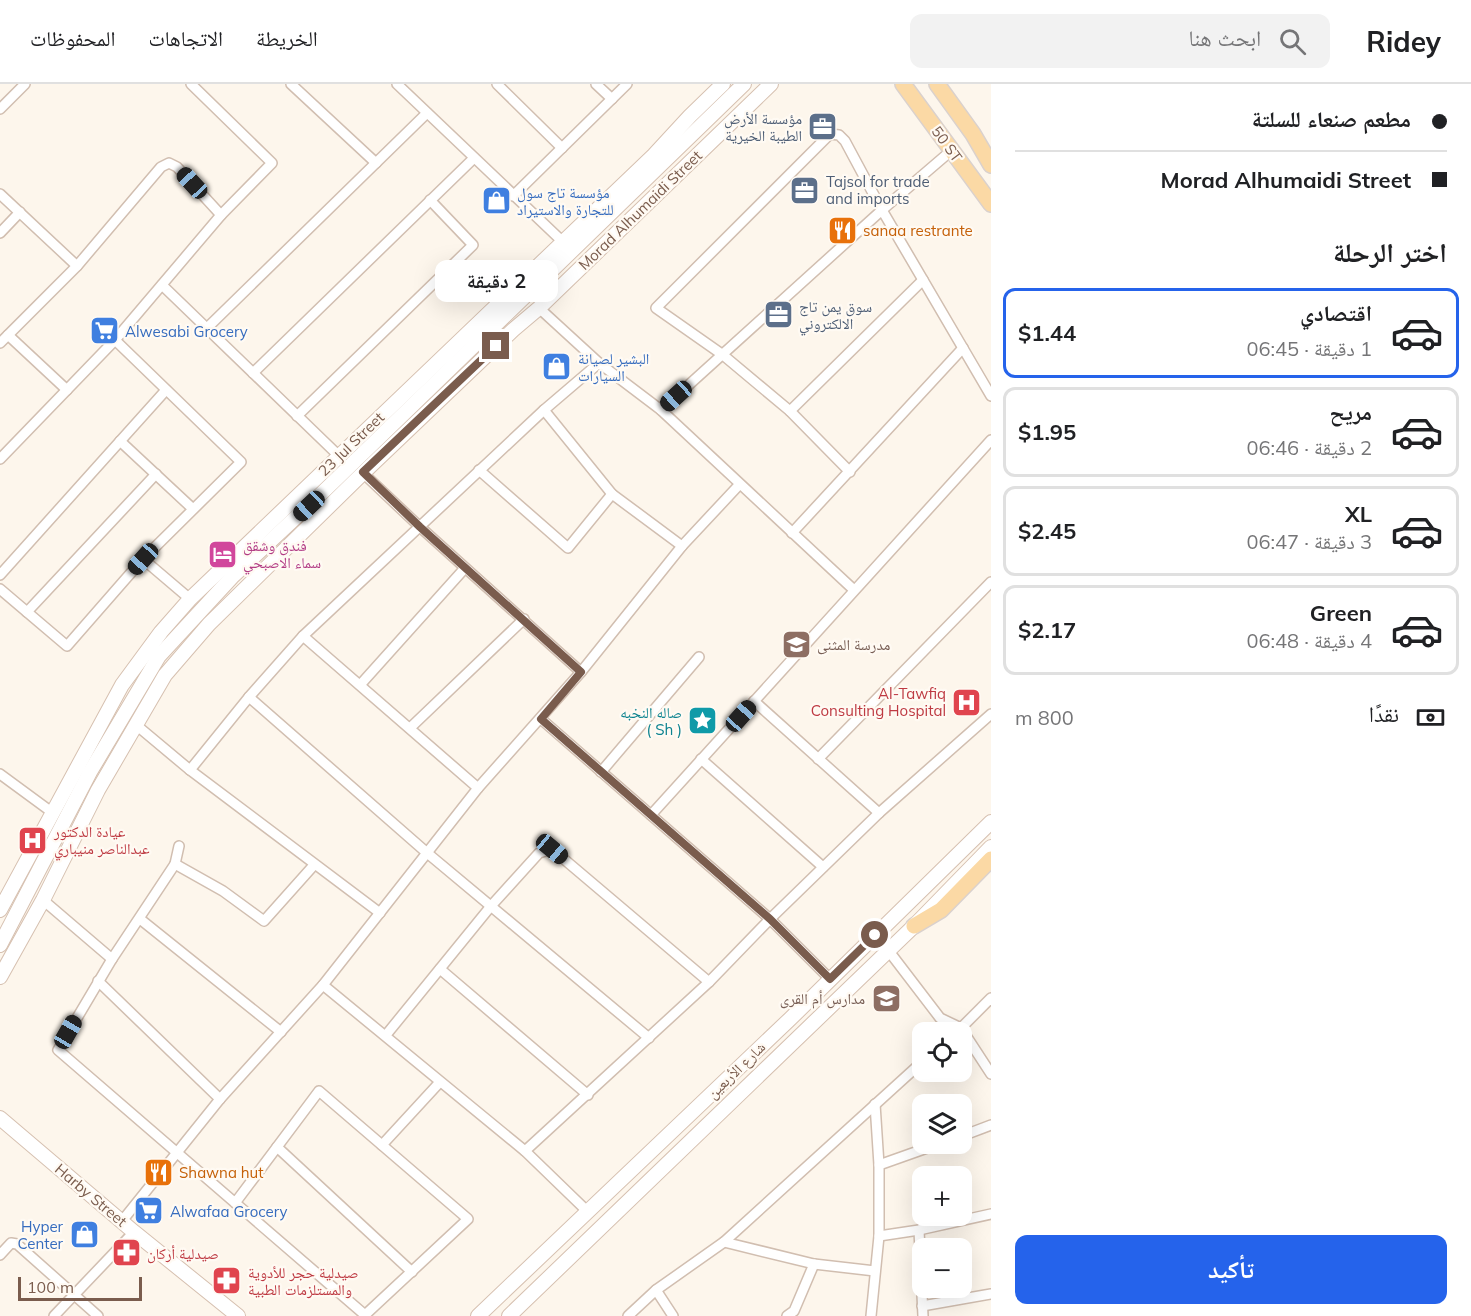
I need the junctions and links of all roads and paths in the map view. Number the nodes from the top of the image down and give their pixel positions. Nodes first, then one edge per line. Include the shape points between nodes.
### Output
1 (25, 84) edge
2 (191, 84) edge
3 (291, 84) edge
4 (397, 84) edge
5 (497, 84) edge
6 (596, 84) edge
7 (627, 84) edge
8 (723, 84) edge
9 (744, 84) edge
10 (771, 84) edge
11 (903, 84) edge
12 (937, 84) edge
13 (612, 99) junction
14 (0, 109) edge
15 (427, 113) junction
16 (562, 148) junction
17 (952, 150) junction
18 (474, 158) junction
19 (376, 163) junction
20 (991, 165) edge
21 (0, 194) edge
22 (513, 196) junction
23 (430, 200) junction
24 (991, 204) edge
25 (882, 210) junction
26 (20, 212) junction
27 (222, 215) junction
28 (0, 233) edge
29 (563, 242) junction
30 (77, 266) junction
31 (923, 280) junction
32 (162, 285) junction
33 (539, 308) junction
34 (207, 328) junction
35 (513, 330) junction
36 (8, 335) junction
37 (115, 340) junction
38 (0, 343) edge
39 (475, 344) junction
40 (963, 348) junction
41 (723, 355) junction
42 (598, 363) junction
43 (253, 373) junction
44 (67, 390) junction
45 (166, 390) junction
46 (991, 396) edge
47 (544, 410) junction
48 (661, 410) junction
49 (790, 411) junction
50 (297, 416) junction
51 (991, 440) edge
52 (120, 441) junction
53 (338, 455) junction
54 (0, 459) edge
55 (479, 470) junction
56 (363, 472) junction
57 (850, 472) junction
58 (156, 474) junction
59 (740, 485) junction
60 (612, 494) junction
61 (193, 509) junction
62 (420, 527) junction
63 (792, 533) junction
64 (681, 546) junction
65 (143, 559) junction
66 (465, 568) junction
67 (0, 575) edge
68 (991, 582) edge
69 (0, 590) edge
70 (854, 590) junction
71 (190, 599) junction
72 (27, 612) junction
73 (524, 619) junction
74 (205, 630) junction
75 (303, 636) junction
76 (159, 656) junction
77 (699, 657) dead end
78 (581, 672) junction
79 (360, 685) junction
80 (249, 696) junction
81 (754, 701) junction
82 (130, 703) junction
83 (987, 717) edge
84 (541, 719) junction
85 (135, 724) junction
86 (410, 728) junction
87 (991, 729) edge
88 (701, 759) junction
89 (819, 759) junction
90 (80, 760) junction
91 (190, 770) junction
92 (601, 772) junction
93 (0, 774) edge
94 (478, 788) junction
95 (53, 813) junction
96 (879, 813) junction
97 (651, 815) junction
98 (991, 822) edge
99 (179, 846) dead end
100 (991, 847) edge
101 (426, 852) junction
102 (991, 859) edge
103 (175, 864) junction
104 (314, 864) junction
105 (823, 867) junction
106 (43, 900) junction
107 (491, 906) junction
108 (0, 910) edge
109 (380, 913) junction
110 (140, 919) junction
111 (770, 919) junction
112 (914, 926) junction
113 (2, 941) edge
114 (888, 950) junction
115 (112, 959) junction
116 (0, 966) edge
117 (440, 969) junction
118 (0, 977) edge
119 (830, 979) junction
120 (98, 981) junction
121 (709, 982) junction
122 (323, 985) junction
123 (991, 998) edge
124 (946, 1022) edge
125 (967, 1022) edge
126 (281, 1032) junction
127 (386, 1035) junction
128 (649, 1038) junction
129 (972, 1048) edge
130 (912, 1071) edge
131 (991, 1074) edge
132 (440, 1082) junction
133 (588, 1095) junction
134 (220, 1100) junction
135 (875, 1104) junction
136 (0, 1118) edge
137 (991, 1125) edge
138 (972, 1132) edge
139 (382, 1145) junction
140 (277, 1147) junction
141 (525, 1151) junction
142 (176, 1153) junction
143 (912, 1153) edge
144 (879, 1165) junction
145 (235, 1203) junction
146 (588, 1212) junction
147 (991, 1214) edge
148 (122, 1221) junction
149 (919, 1230) junction
150 (134, 1232) junction
151 (879, 1236) junction
152 (724, 1242) junction
153 (0, 1255) edge
154 (814, 1264) junction
155 (875, 1271) junction
156 (412, 1272) junction
157 (656, 1290) junction
158 (991, 1294) edge
159 (74, 1296) junction
160 (922, 1306) junction
161 (54, 1316) edge
162 (98, 1316) edge
163 (238, 1316) edge
164 (478, 1316) edge
165 (509, 1316) edge
166 (628, 1316) edge
167 (673, 1316) edge
168 (787, 1316) edge
169 (871, 1316) edge
170 (923, 1316) edge

1 - 14 street
2 - 27 street via 273,163
3 - 19 street
4 - 15 street
5 - 16 street
6 - 13 street
7 - 13 street
8 - 29 street, 23 Jul Street
9 - 39 street
10 - 33 street, Morad Alhumaidi Street
11 - 17 main road, 50 ST
12 - 20 main road, 50 ST
13 - 16 street
15 - 18 street
15 - 19 street
16 - 22 street
17 - 24 main road, 50 ST
17 - 25 street
18 - 22 street
18 - 23 street
19 - 34 street
21 - 26 street
22 - 29 street
23 - 43 street
23 - 50 street via 473,244
25 - 31 street
25 - 41 street
25 - 41 street via 845,141 830,134 656,308
26 - 28 street
26 - 30 street
27 - 30 street via 169,163 161,167
27 - 32 street
29 - 53 street, 23 Jul Street
30 - 36 street
31 - 40 street
31 - 49 street
32 - 34 street
32 - 37 street
33 - 35 street, Morad Alhumaidi Street
33 - 42 street
34 - 43 street
35 - 39 street via 486,344
35 - 56 street, Morad Alhumaidi Street
36 - 38 street
36 - 44 street
37 - 44 street
37 - 45 street
39 - 76 street via 232,577
40 - 46 street
40 - 57 street
41 - 48 street
41 - 49 street
42 - 47 street
42 - 48 street
43 - 50 street
44 - 54 street
45 - 52 street
45 - 61 street via 241,462
47 - 55 street
47 - 60 street
48 - 59 street
49 - 57 street
50 - 53 street
51 - 70 street
52 - 58 street
52 - 67 street
53 - 71 street, 23 Jul Street
55 - 60 street via 568,548
55 - 62 street
56 - 62 street
56 - 74 street, Morad Alhumaidi Street
57 - 63 street
58 - 61 street
58 - 72 street
59 - 63 street
59 - 64 street
60 - 64 street
61 - 65 street
62 - 66 street
62 - 75 street
63 - 70 street
64 - 78 street
65 - 71 street
65 - 72 street via 67,645
66 - 73 street
66 - 79 street
68 - 89 street
69 - 72 street
70 - 81 street
71 - 90 street, 23 Jul Street via 122,685
73 - 78 street
73 - 86 street
74 - 76 street via 195,632
74 - 85 street, Morad Alhumaidi Street via 165,675
75 - 79 street
75 - 80 street
76 - 82 street
77 - 92 street
78 - 84 street
79 - 86 street
80 - 91 street
80 - 101 street
81 - 88 street
81 - 89 street
82 - 90 street via 114,713
82 - 113 street
83 - 87 street
83 - 96 street
84 - 92 street
84 - 94 street
85 - 91 street
85 - 106 street, Morad Alhumaidi Street
86 - 94 street
88 - 97 street
88 - 105 street
89 - 96 street
90 - 95 street, 23 Jul Street
91 - 104 street
92 - 97 street
93 - 95 street
94 - 101 street
95 - 108 street, 23 Jul Street
96 - 105 street
97 - 111 street
98 - 119 street, شارع الأربعين
99 - 103 street
100 - 112 street, شارع الأربعين
101 - 107 street
101 - 109 street
102 - 112 main road via 941,910
103 - 104 street via 223,891 264,921
103 - 110 street
104 - 109 street
105 - 111 street
106 - 115 street
106 - 118 street, Morad Alhumaidi Street
107 - 117 street
107 - 121 street via 539,853 552,849
107 - 128 street
109 - 122 street
110 - 115 street
110 - 126 street
111 - 119 street
111 - 121 street
112 - 114 street, شارع الأربعين
113 - 116 street
114 - 124 street
114 - 165 street, شارع الأربعين
115 - 120 street
117 - 127 street
117 - 133 street
119 - 146 street, شارع الأربعين
120 - 134 street
120 - 142 street via 58,1050
121 - 128 street
122 - 126 street
122 - 127 street
123 - 125 street
126 - 134 street
127 - 132 street
128 - 133 street
129 - 131 street
130 - 135 street
132 - 139 street
132 - 141 street
133 - 141 street
134 - 142 street
135 - 144 street
135 - 152 street
136 - 148 street, Harby Street
137 - 138 street
139 - 140 street via 319,1091
139 - 156 street via 468,1219
140 - 145 street
140 - 156 street
141 - 146 street
142 - 145 street
142 - 148 street
143 - 144 street
144 - 151 street
145 - 156 street via 365,1315
146 - 164 street, شارع الأربعين
147 - 149 street
148 - 150 street, Harby Street
149 - 151 street
149 - 160 street
150 - 159 street
150 - 163 street, Harby Street
151 - 155 street
152 - 154 street
152 - 157 street
153 - 159 street via 10,1243 18,1244
154 - 155 street
154 - 168 street via 794,1311
155 - 169 street
157 - 166 street
157 - 167 street
158 - 160 street
159 - 161 street
159 - 162 street
160 - 170 street

